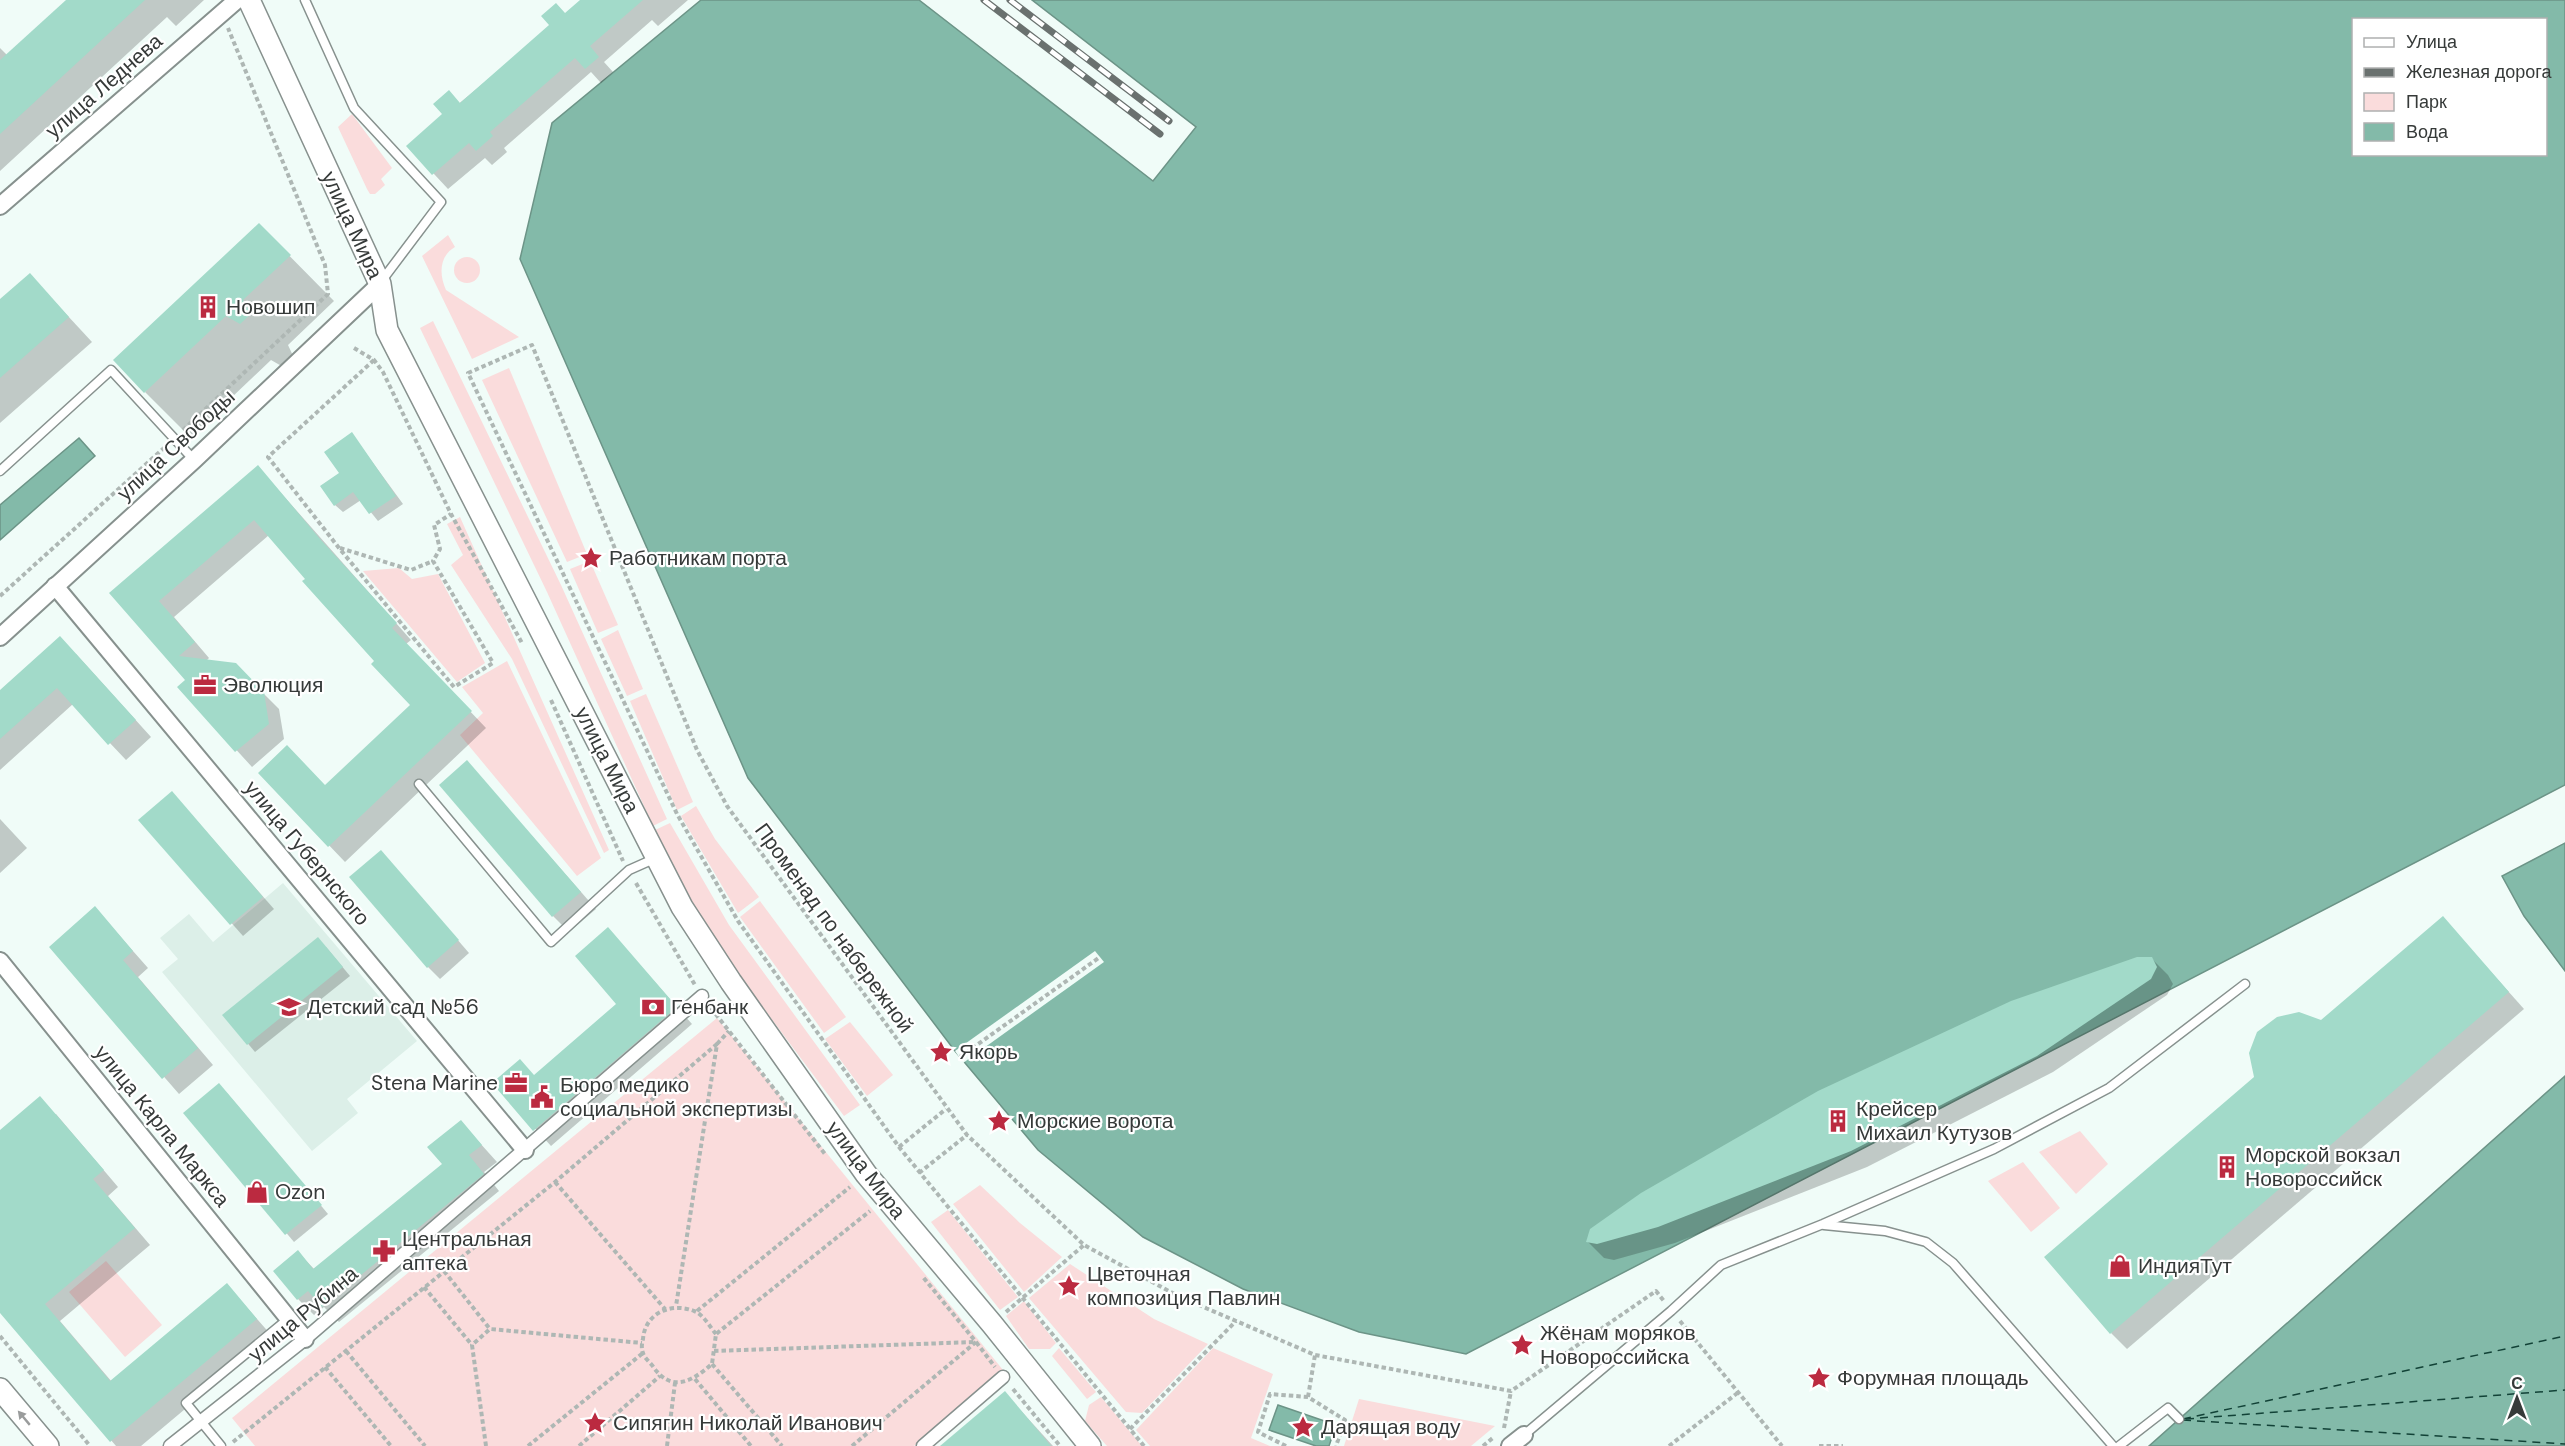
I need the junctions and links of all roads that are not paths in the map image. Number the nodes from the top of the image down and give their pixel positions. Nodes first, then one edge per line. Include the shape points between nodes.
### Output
1 (237, 0) edge
2 (249, 0) edge
3 (305, 0) edge
4 (0, 206) edge
5 (380, 284) junction
6 (194, 460) junction
7 (0, 471) edge
8 (55, 586) junction
9 (0, 637) edge
10 (419, 784) dead end
11 (657, 858) junction
12 (0, 961) edge
13 (2245, 984) dead end
14 (702, 996) dead end
15 (525, 1150) junction
16 (1823, 1224) junction
17 (288, 1319) junction
18 (305, 1339) junction
19 (1003, 1377) road end
20 (0, 1389) edge
21 (2179, 1419) dead end
22 (201, 1421) junction
23 (1524, 1435) joint
24 (48, 1446) edge
25 (170, 1446) edge
26 (221, 1446) edge
27 (923, 1446) edge
28 (1090, 1446) edge
29 (1510, 1446) edge
30 (2113, 1446) edge
31 (2119, 1446) edge

1 - 4 street, улица Леднева
2 - 5 street, улица Мира
3 - 5 lane via 354,108 441,202
5 - 6 street, улица Свободы
5 - 11 street, улица Мира via 387,330
6 - 7 lane via 111,370
6 - 8 street, улица Свободы
8 - 9 street, улица Свободы
8 - 15 street, улица Губернского
10 - 11 lane via 550,942 629,870
11 - 28 street, улица Мира via 682,907 731,982 866,1174
12 - 17 street, улица Карла Маркса
13 - 16 lane via 2109,1088 1994,1149
14 - 15 street, улица Рубина
15 - 18 street, улица Рубина
16 - 23 lane via 1721,1264
16 - 30 lane via 1886,1231 1926,1242 1953,1263
17 - 18 street, улица Карла Маркса
17 - 22 lane via 186,1403
18 - 22 street, улица Рубина
19 - 27 street
24 -> 20 street
21 - 31 lane via 2168,1408
22 - 25 street, улица Рубина
22 - 26 lane
23 - 29 street

